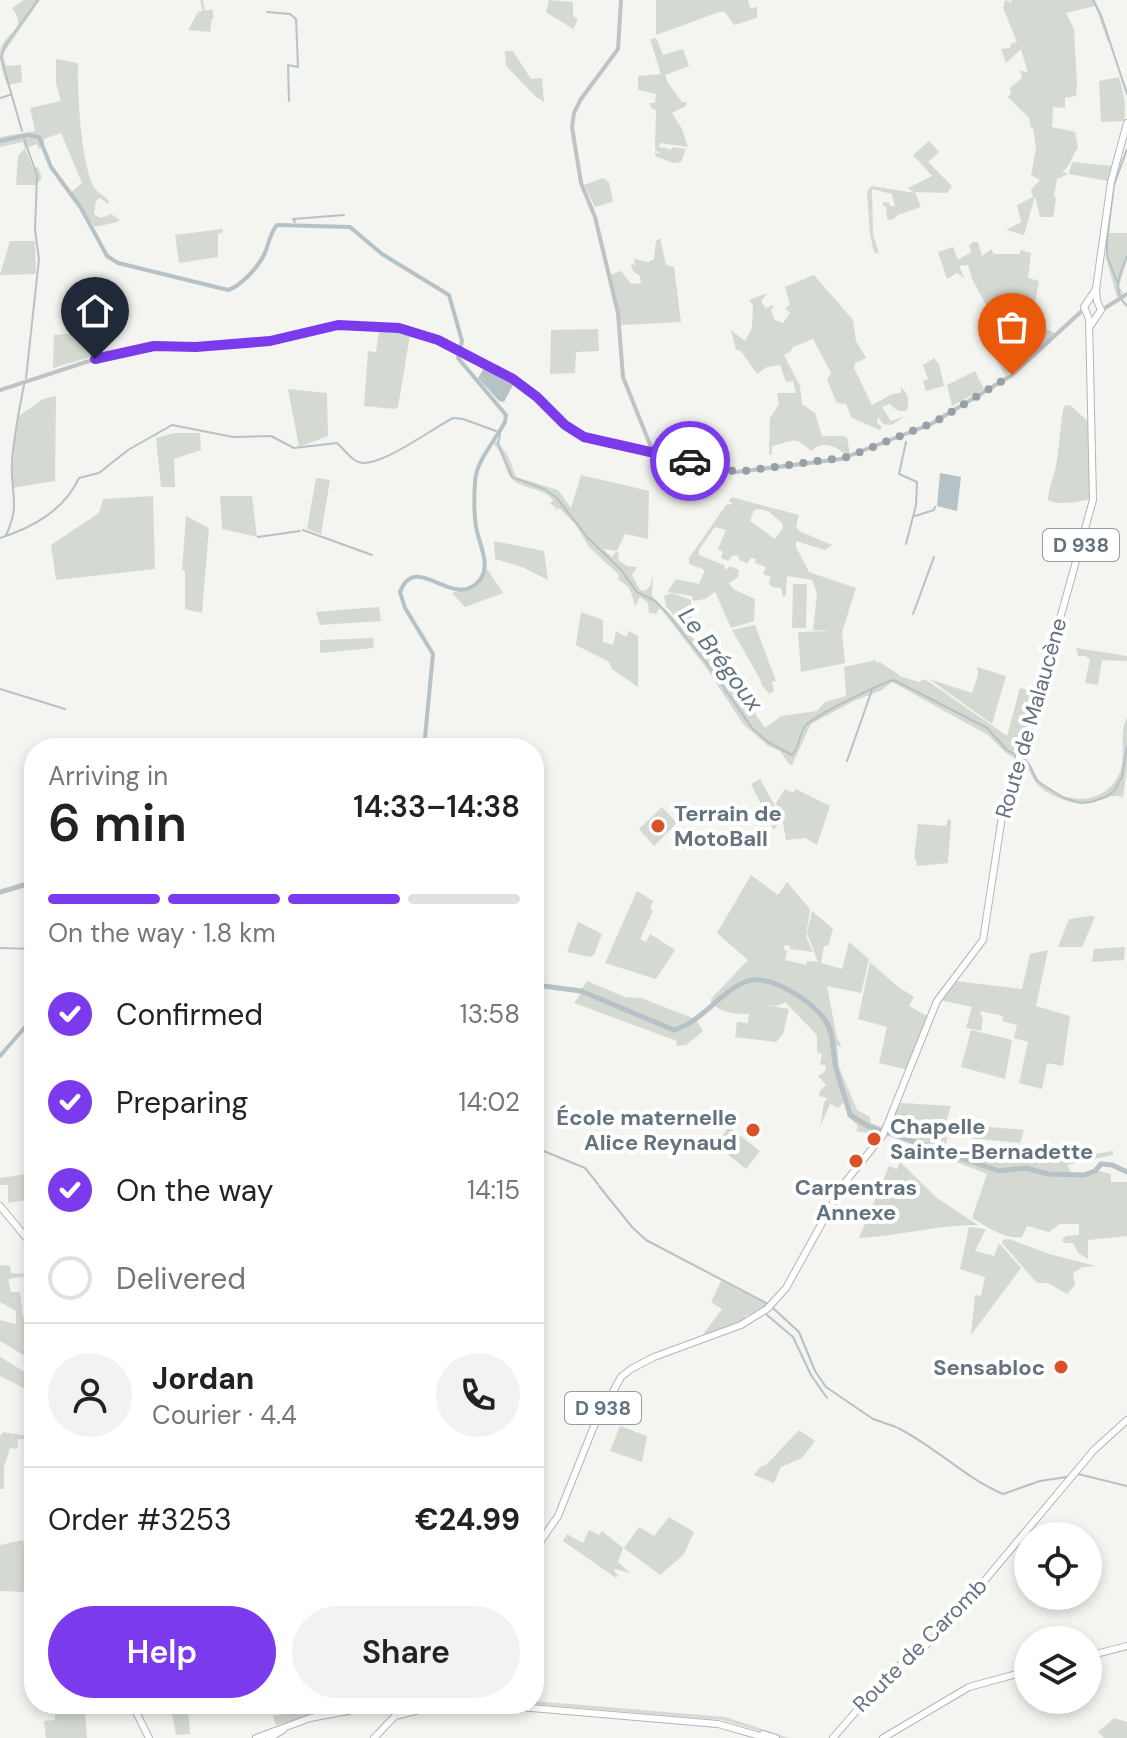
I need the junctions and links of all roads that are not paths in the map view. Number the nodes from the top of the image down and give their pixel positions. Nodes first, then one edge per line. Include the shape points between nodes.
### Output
1 (621, 0) edge
2 (1127, 123) edge
3 (1123, 297) edge
4 (1096, 301) junction
5 (1111, 304) junction
6 (1091, 313) junction
7 (0, 390) edge
8 (650, 452) junction
9 (0, 1206) edge
10 (24, 1235) edge
11 (1127, 1420) edge
12 (544, 1536) edge
13 (1127, 1646) edge
14 (1102, 1652) edge
15 (1014, 1675) edge
16 (544, 1706) edge
17 (544, 1709) edge
18 (137, 1714) edge
19 (334, 1714) edge
20 (346, 1714) edge
21 (389, 1714) edge
22 (262, 1737) edge
23 (149, 1738) edge
24 (375, 1738) edge
25 (767, 1738) edge
26 (776, 1738) edge
27 (834, 1738) edge
28 (883, 1738) edge

1 - 8 street via 618,49 577,106 573,135 581,183 595,217 618,313 623,377
2 - 4 main road, D 938 via 1111,182
3 - 5 street
4 - 5 street
4 - 6 main road, D 938
4 - 6 main road, D 938
5 - 6 street
6 - 8 street via 1078,317 1005,380 935,422 848,457 737,472
6 - 12 main road, Route de Malaucène / D 938 via 1093,500 1002,807 983,940 937,1001 884,1133 843,1185 793,1277 770,1306 731,1330 654,1357 621,1377
7 - 8 street via 146,347 270,341 338,325 379,325 405,329 461,351 519,383 574,432
9 - 10 main road
11 - 27 main road, Route de Caromb via 1094,1450 956,1616 889,1673
13 - 14 main road
15 - 28 main road via 969,1687
16 - 26 main road via 708,1720
17 - 25 main road via 718,1724
18 - 23 main road
19 - 22 main road
20 - 22 main road
21 - 24 main road

